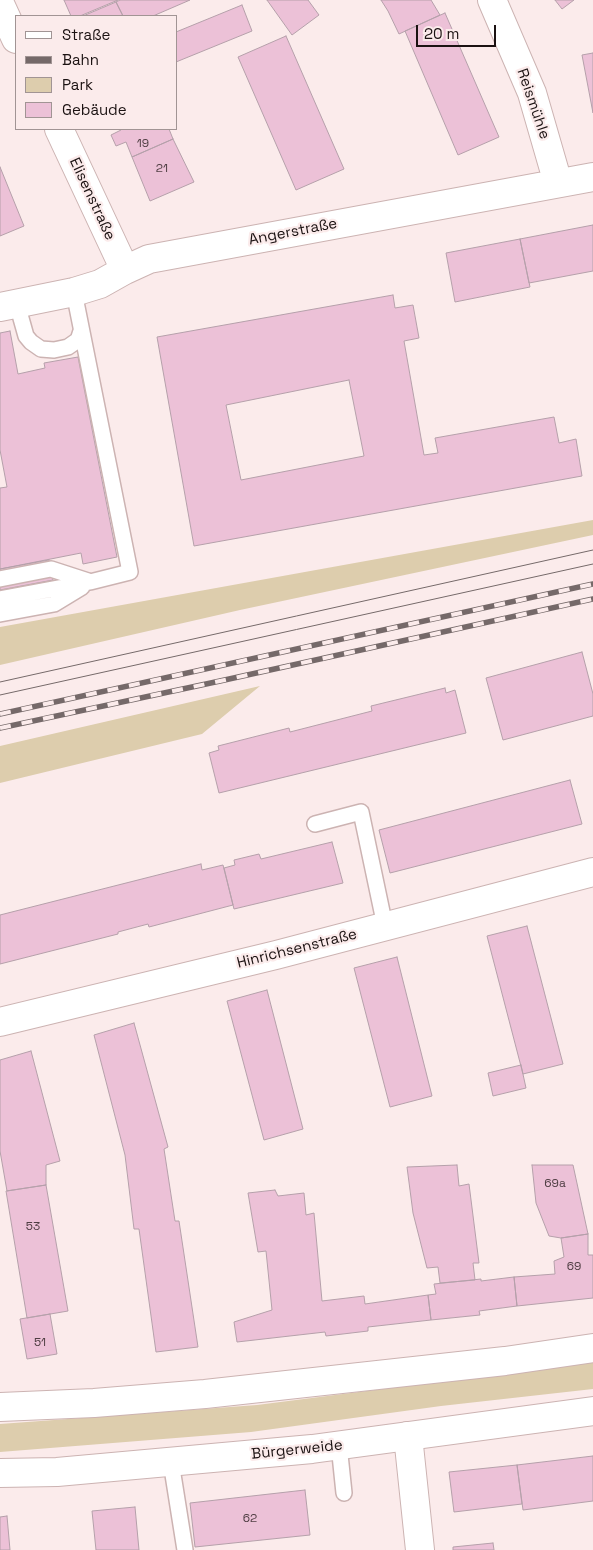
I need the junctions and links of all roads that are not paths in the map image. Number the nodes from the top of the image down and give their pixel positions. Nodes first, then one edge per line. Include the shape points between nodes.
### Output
1 (492, 0) edge
2 (0, 4) edge
3 (15, 37) edge
4 (58, 130) edge
5 (593, 177) edge
6 (558, 183) junction
7 (125, 270) junction
8 (74, 292) junction
9 (8, 305) edge
10 (82, 330) junction
11 (0, 579) edge
12 (90, 582) junction
13 (0, 598) edge
14 (0, 614) edge
15 (315, 824) dead end
16 (593, 872) edge
17 (385, 926) junction
18 (0, 1022) edge
19 (593, 1348) edge
20 (0, 1407) edge
21 (593, 1411) edge
22 (408, 1436) junction
23 (339, 1445) junction
24 (171, 1462) junction
25 (0, 1473) edge
26 (344, 1493) dead end
27 (185, 1550) edge
28 (420, 1550) edge

1 - 6 street, Reismühle via 532,93
2 - 3 street
4 - 7 street, Elisenstraße
5 - 6 street, Angerstraße
6 - 7 street, Angerstraße via 149,259
7 - 8 street, Angerstraße via 100,284
8 - 9 street, Angerstraße
8 - 10 lane
9 - 10 lane via 26,336 41,348 68,347 78,340
10 - 12 lane via 130,572
11 - 12 lane via 51,569
12 - 13 lane
12 - 14 lane via 54,604
15 - 17 lane via 361,812
16 - 17 street, Hinrichsenstraße
17 - 18 street, Hinrichsenstraße
19 - 20 street via 234,1391
21 - 22 street, Bürgerweide
22 - 23 street, Bürgerweide
22 - 28 street
23 - 24 street, Bürgerweide
23 - 26 lane
24 - 25 street, Bürgerweide via 57,1472
24 - 27 lane

